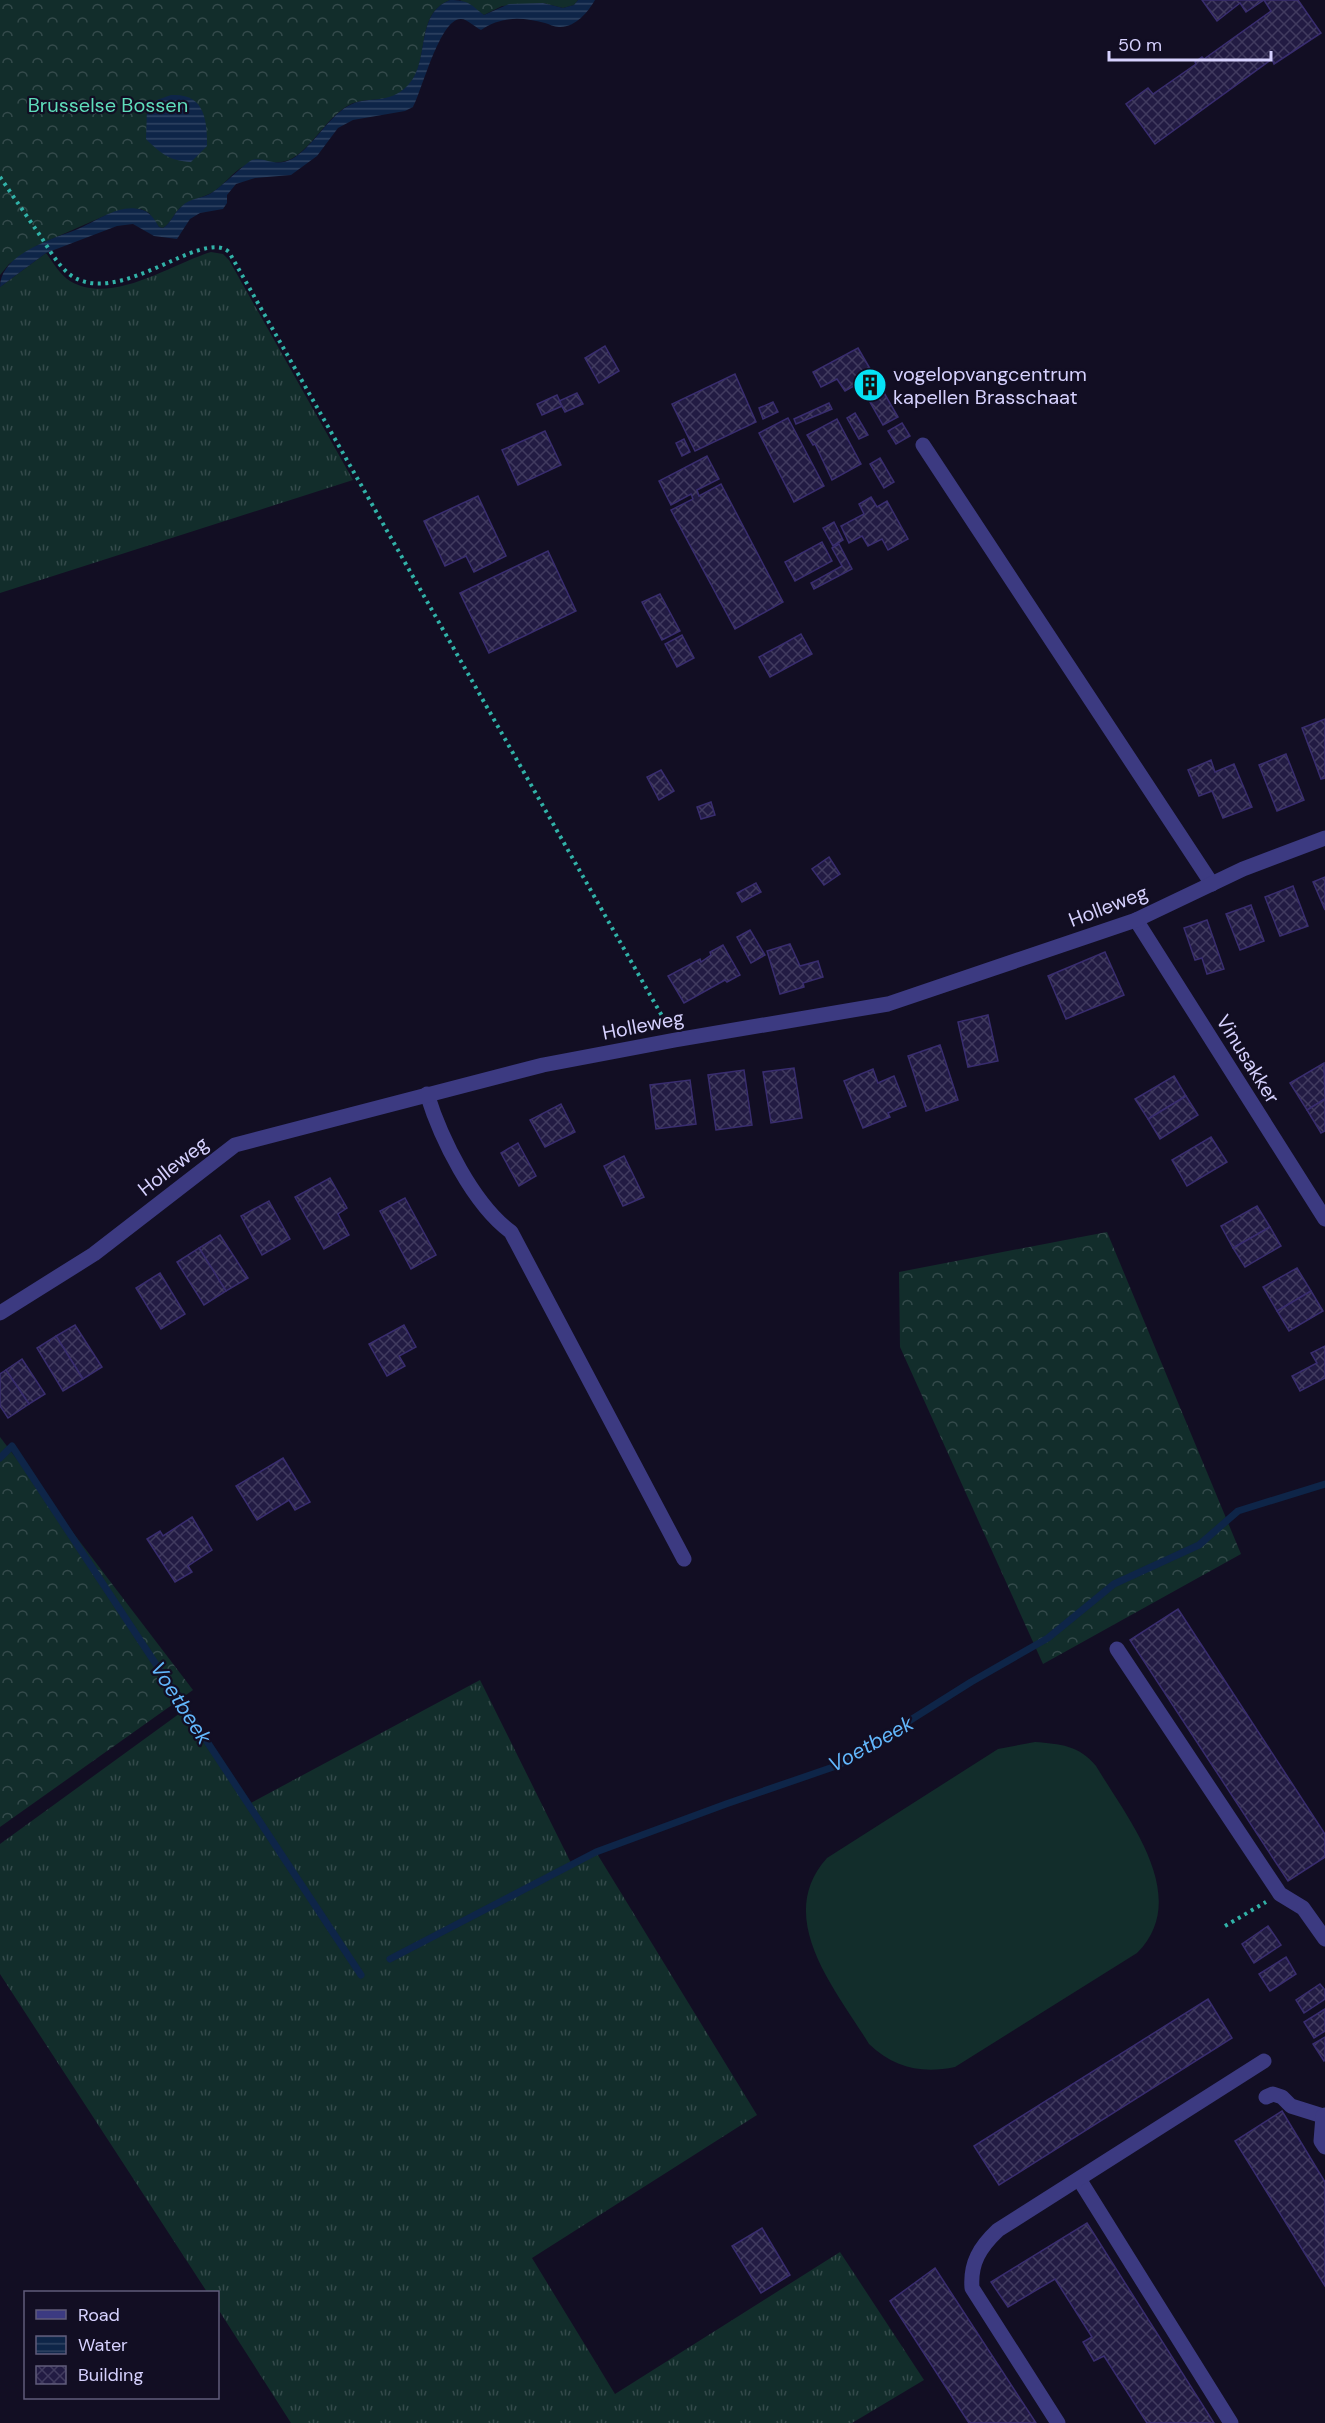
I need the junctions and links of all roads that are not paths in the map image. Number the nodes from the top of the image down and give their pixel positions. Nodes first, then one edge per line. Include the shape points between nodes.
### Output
1 (923, 445) dead end
2 (1325, 838) edge
3 (1212, 884) junction
4 (1136, 920) junction
5 (427, 1094) junction
6 (1325, 1219) edge
7 (0, 1313) edge
8 (684, 1559) dead end
9 (1117, 1649) dead end
10 (1325, 1939) edge
11 (1264, 2061) dead end
12 (1266, 2097) dead end
13 (1324, 2115) edge
14 (1325, 2147) edge
15 (1079, 2179) junction
16 (1058, 2423) edge
17 (1231, 2423) edge

1 - 3 street
2 - 3 street, Holleweg
3 - 4 street, Holleweg
4 - 5 street, Holleweg via 888,1004 543,1065
4 - 6 street, Vinusakker
5 - 7 street, Holleweg via 235,1145 94,1254
5 - 8 street via 435,1120 478,1200 511,1232
9 - 10 street via 1277,1890 1302,1908
11 - 15 street
12 - 13 street via 1273,2094 1291,2106
13 - 14 street via 1321,2141
15 - 16 street via 998,2230 985,2242 971,2274 972,2288
15 - 17 street

